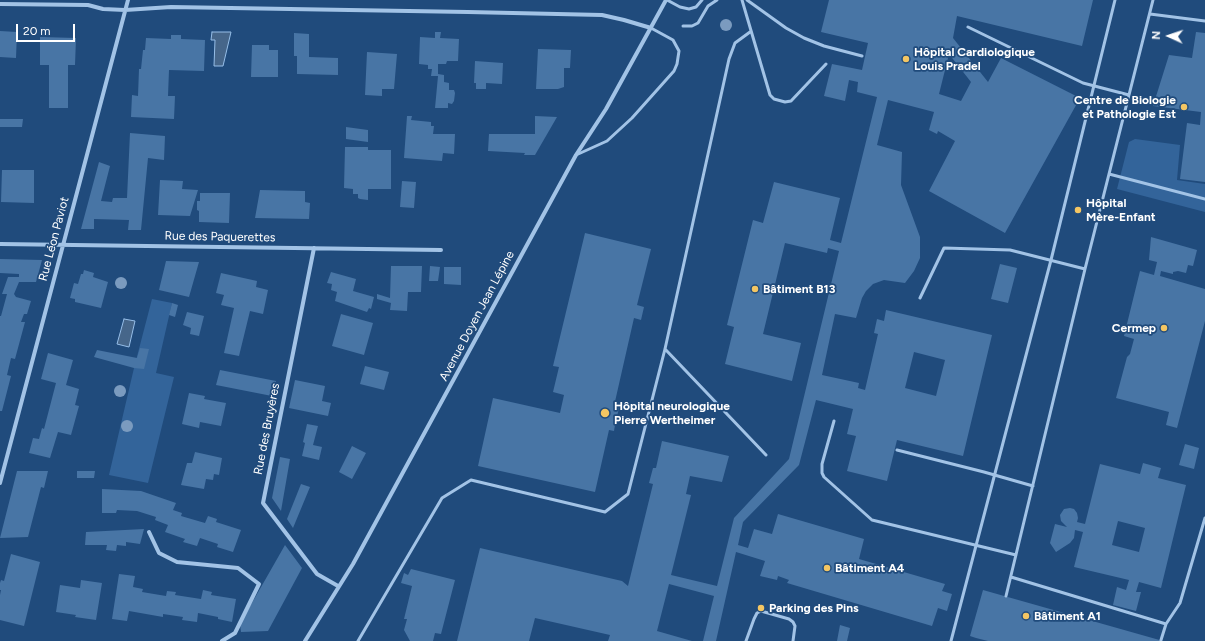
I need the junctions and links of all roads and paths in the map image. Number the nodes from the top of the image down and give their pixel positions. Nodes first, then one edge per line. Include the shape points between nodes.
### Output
1 (128, 0) edge
2 (666, 0) edge
3 (702, 0) edge
4 (717, 0) edge
5 (742, 0) edge
6 (747, 0) edge
7 (1115, 0) edge
8 (1153, 0) edge
9 (0, 4) edge
10 (125, 10) junction
11 (1150, 14) junction
12 (1205, 21) edge
13 (683, 26) dead end
14 (968, 27) dead end
15 (651, 28) junction
16 (750, 32) junction
17 (862, 56) dead end
18 (826, 64) dead end
19 (1093, 86) junction
20 (1129, 95) junction
21 (576, 155) junction
22 (1109, 174) junction
23 (1205, 199) edge
24 (0, 244) edge
25 (62, 246) junction
26 (314, 248) junction
27 (441, 250) dead end
28 (1051, 260) junction
29 (1085, 269) junction
30 (920, 298) dead end
31 (665, 349) junction
32 (834, 421) dead end
33 (897, 450) dead end
34 (766, 455) dead end
35 (995, 475) junction
36 (0, 483) edge
37 (1033, 486) junction
38 (1205, 518) edge
39 (149, 532) dead end
40 (977, 546) junction
41 (1016, 555) junction
42 (1011, 577) junction
43 (338, 586) junction
44 (1006, 596) dead end
45 (1166, 624) junction
46 (1161, 640) edge
47 (222, 641) edge
48 (305, 641) edge
49 (358, 641) edge
50 (746, 641) edge
51 (793, 641) edge
52 (952, 641) edge

1 - 10 street, Rue Léon Paviot
2 - 3 lane via 689,9 696,7
2 - 15 street, Avenue Doyen Jean Lépine
4 - 13 lane via 708,6 698,23
5 - 16 lane
6 - 17 lane via 804,38
7 - 19 lane
8 - 11 lane
9 - 10 street via 88,5
10 - 15 street via 171,7 602,15
10 - 25 street, Rue Léon Paviot
11 - 12 lane
11 - 20 lane
14 - 19 lane
15 - 21 street, Avenue Doyen Jean Lépine via 606,109
15 - 21 lane via 673,40 679,51 674,71 632,118 607,141
16 - 18 lane via 770,95 779,102 791,101
16 - 31 lane via 735,43 729,59
19 - 20 lane
19 - 28 lane
20 - 22 lane
21 - 43 street, Avenue Doyen Jean Lépine via 357,557
22 - 23 lane
22 - 29 lane
24 - 25 street, Rue des Paquerettes
25 - 26 street, Rue des Paquerettes
25 - 36 street, Rue Léon Paviot
26 - 27 street, Rue des Paquerettes
26 - 43 street, Rue des Bruyères via 262,503 317,574
28 - 29 lane
28 - 30 lane via 1010,250 944,248
28 - 35 lane
29 - 37 lane
31 - 34 lane
31 - 49 lane via 628,494 605,512 471,480 442,498
32 - 40 lane via 822,464 822,473 872,520
33 - 35 lane
35 - 37 lane
35 - 40 lane
37 - 41 lane
38 - 45 lane via 1180,603
39 - 47 street via 160,553 177,562 238,568 259,584 235,633
40 - 41 lane
40 - 52 lane
41 - 42 lane
42 - 44 lane
42 - 45 lane
43 - 48 street, Avenue Doyen Jean Lépine
45 - 46 lane
50 - 51 lane via 756,613 761,611 793,622

